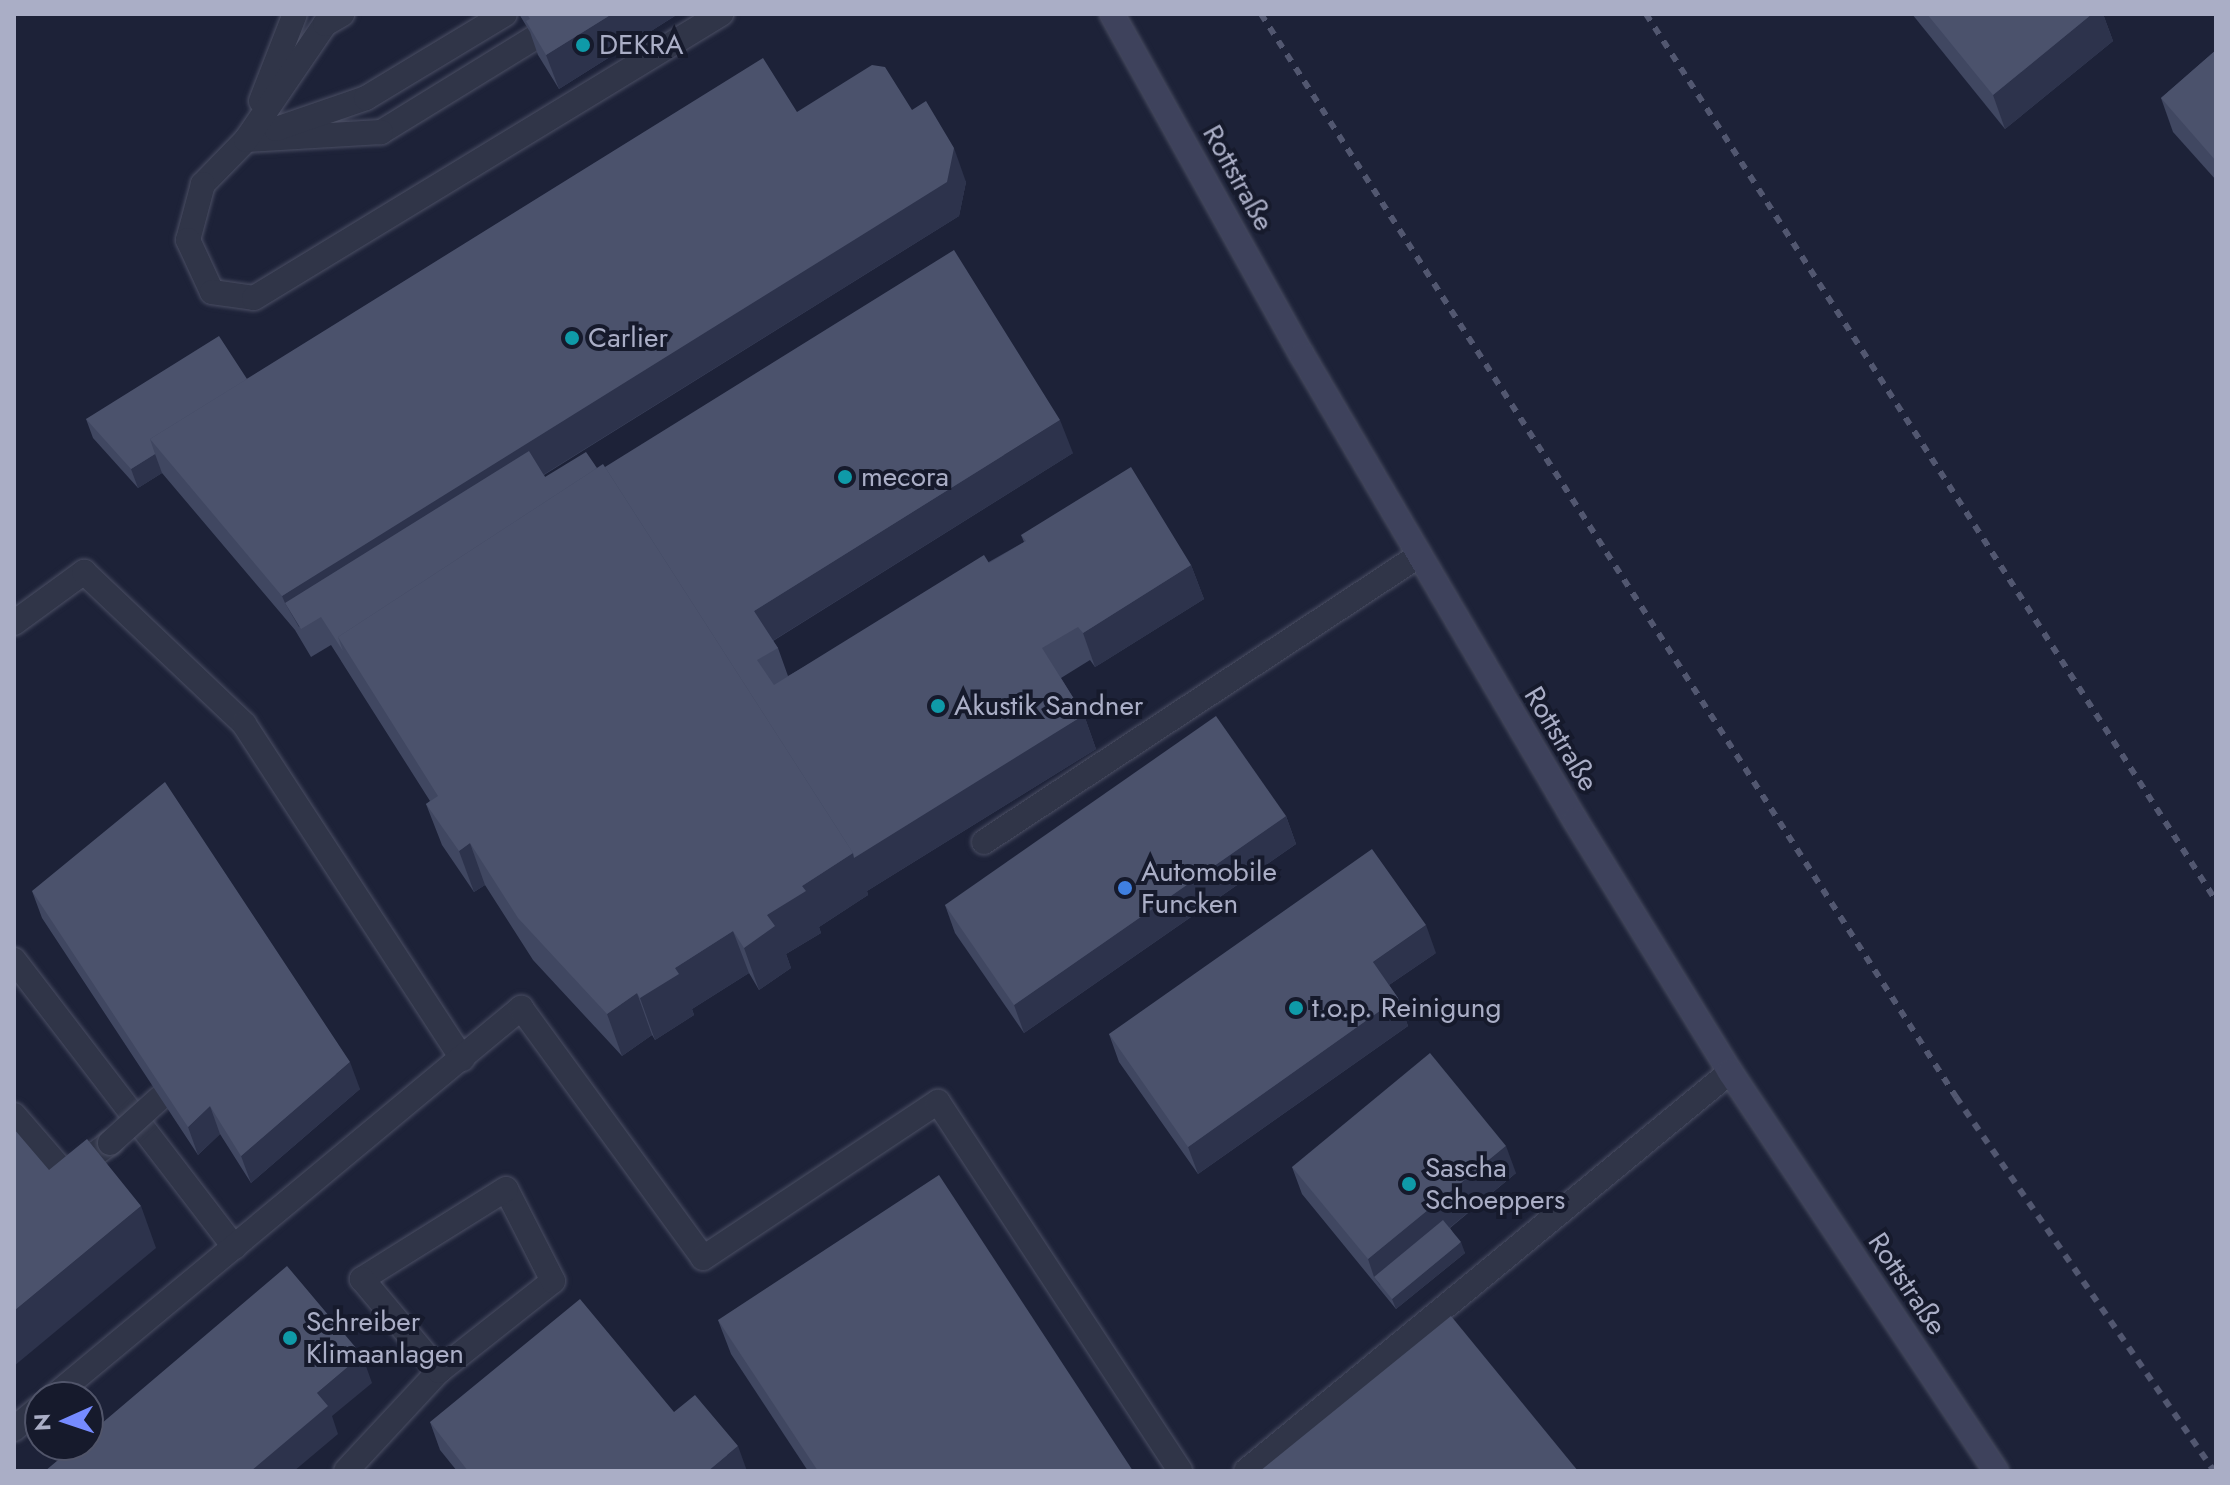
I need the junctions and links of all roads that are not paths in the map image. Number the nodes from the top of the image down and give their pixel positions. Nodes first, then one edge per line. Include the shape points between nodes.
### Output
1 (295, 14) edge
2 (342, 14) edge
3 (505, 14) edge
4 (721, 14) edge
5 (1112, 14) edge
6 (534, 38) edge
7 (246, 140) junction
8 (1418, 556) junction
9 (14, 623) edge
10 (984, 842) dead end
11 (14, 960) edge
12 (462, 1059) junction
13 (1730, 1072) junction
14 (183, 1079) edge
15 (14, 1115) edge
16 (234, 1247) junction
17 (439, 1371) junction
18 (72, 1381) edge
19 (346, 1471) edge
20 (1180, 1471) edge
21 (1246, 1471) edge
22 (1996, 1471) edge

1 - 7 lane
2 - 7 lane via 325,24
3 - 7 lane via 366,98
4 - 7 lane via 254,298 212,292 188,240 203,184
5 - 8 street, Rottstraße
6 - 7 lane via 381,132
8 - 10 lane
8 - 13 street, Rottstraße
9 - 12 lane via 84,572 244,724
11 - 16 lane
12 - 16 lane
12 - 20 lane via 521,1008 703,1258 938,1102
13 - 21 lane
13 - 22 street, Rottstraße
14 - 15 lane, bridge via 66,1175
16 - 18 lane
17 - 17 lane via 553,1281 506,1189 362,1279
17 - 19 lane

